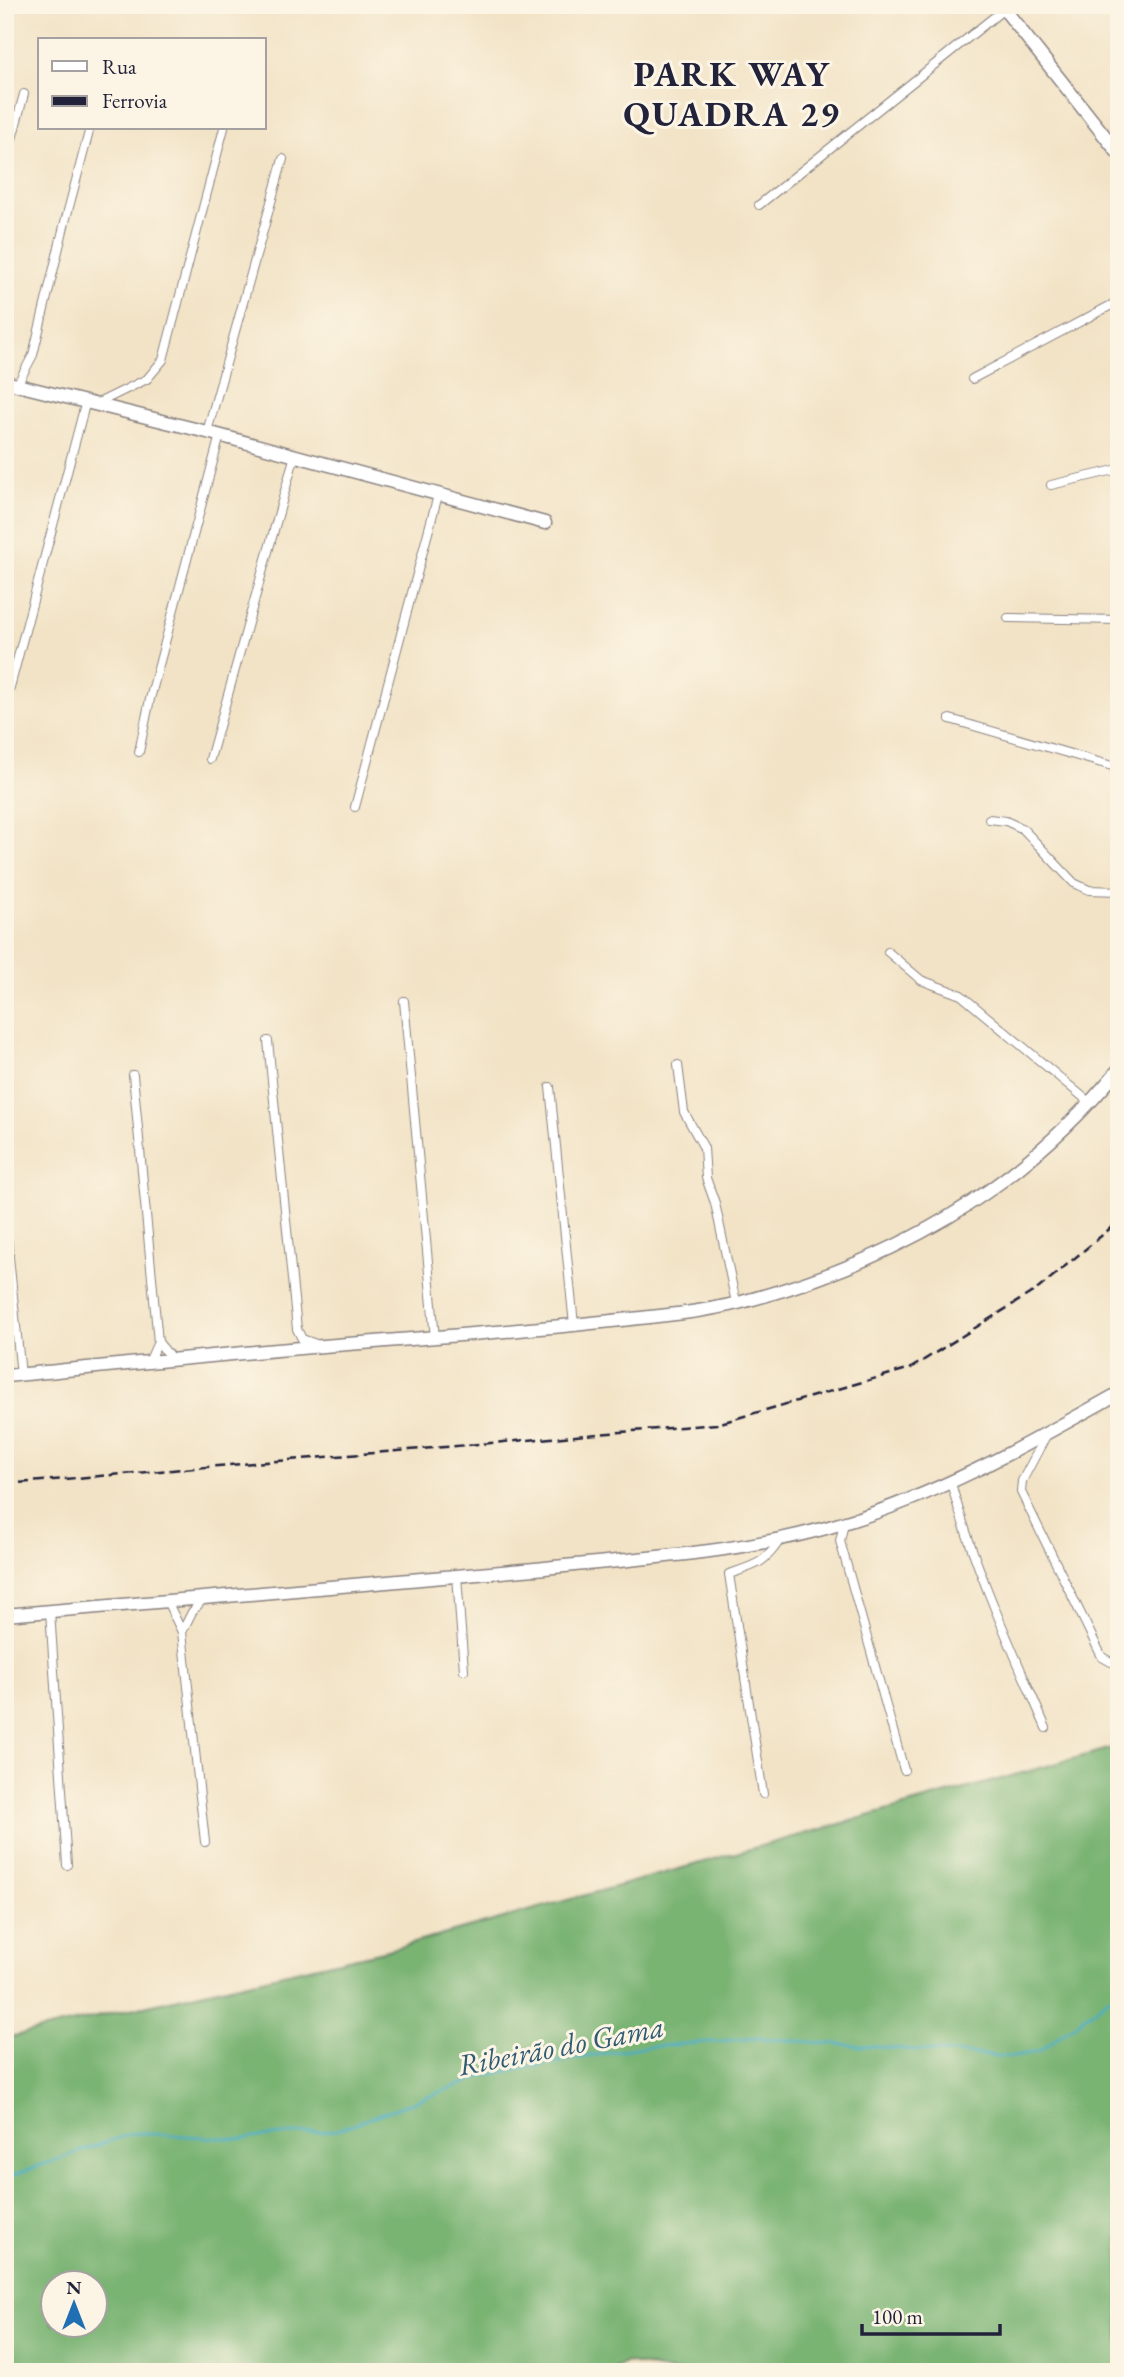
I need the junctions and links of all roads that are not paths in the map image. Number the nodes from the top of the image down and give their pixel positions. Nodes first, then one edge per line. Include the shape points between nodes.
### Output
1 (1003, 7) edge
2 (24, 94) dead end
3 (89, 130) edge
4 (223, 130) edge
5 (1119, 154) edge
6 (283, 159) dead end
7 (5, 165) edge
8 (759, 205) dead end
9 (1119, 301) edge
10 (972, 379) dead end
11 (11, 383) edge
12 (91, 402) junction
13 (214, 434) junction
14 (295, 456) junction
15 (1119, 469) edge
16 (1051, 485) dead end
17 (438, 495) junction
18 (545, 523) dead end
19 (1008, 618) dead end
20 (1119, 620) edge
21 (9, 691) dead end
22 (950, 719) dead end
23 (139, 752) dead end
24 (210, 759) dead end
25 (1119, 768) edge
26 (355, 807) dead end
27 (989, 820) dead end
28 (1119, 891) edge
29 (888, 952) dead end
30 (404, 1001) dead end
31 (268, 1041) dead end
32 (678, 1065) dead end
33 (1119, 1069) edge
34 (133, 1075) dead end
35 (550, 1087) dead end
36 (1089, 1102) junction
37 (5, 1218) edge
38 (736, 1304) junction
39 (574, 1325) junction
40 (435, 1338) junction
41 (158, 1342) junction
42 (329, 1346) junction
43 (173, 1360) junction
44 (149, 1362) junction
45 (20, 1375) junction
46 (5, 1376) edge
47 (1119, 1393) edge
48 (1047, 1434) junction
49 (951, 1483) junction
50 (844, 1523) junction
51 (824, 1529) junction
52 (781, 1538) junction
53 (840, 1541) junction
54 (457, 1576) junction
55 (204, 1598) junction
56 (167, 1601) junction
57 (50, 1611) junction
58 (5, 1615) edge
59 (182, 1632) junction
60 (1119, 1659) edge
61 (464, 1670) dead end
62 (1046, 1728) dead end
63 (904, 1770) dead end
64 (763, 1794) dead end
65 (205, 1842) dead end
66 (67, 1865) dead end

1 - 5 street
1 - 8 street
2 - 7 street
3 - 11 street via 33,355
4 - 12 street via 163,360 147,379
6 - 13 street
9 - 10 street
11 - 12 street
12 - 13 street
12 - 21 street
13 - 14 street
13 - 23 street
14 - 17 street
14 - 24 street
15 - 16 street
17 - 18 street
17 - 26 street
19 - 20 street
22 - 25 street
27 - 28 street via 1023,829 1074,883 1089,890
29 - 36 street via 921,980 961,995
30 - 40 street
31 - 42 street via 297,1329 305,1341
32 - 38 street via 686,1120 704,1148 706,1178
33 - 36 street
34 - 41 street
35 - 39 street
36 - 38 street via 1018,1170 944,1221 852,1266
37 - 45 street
38 - 39 street
39 - 40 street
40 - 42 street
41 - 43 street
41 - 44 street
42 - 43 street
43 - 44 street
44 - 45 street
45 - 46 street
47 - 48 street
48 - 49 street
48 - 60 street via 1022,1481 1021,1492 1102,1657 1111,1662
49 - 50 street
49 - 62 street via 982,1577
50 - 51 street
50 - 53 street
51 - 52 street
51 - 53 street
52 - 54 street via 700,1552
52 - 64 street via 770,1557 729,1574
53 - 63 street
54 - 55 street
54 - 61 street
55 - 56 street
55 - 59 street
56 - 57 street
56 - 59 street
57 - 58 street
57 - 66 street
59 - 65 street

